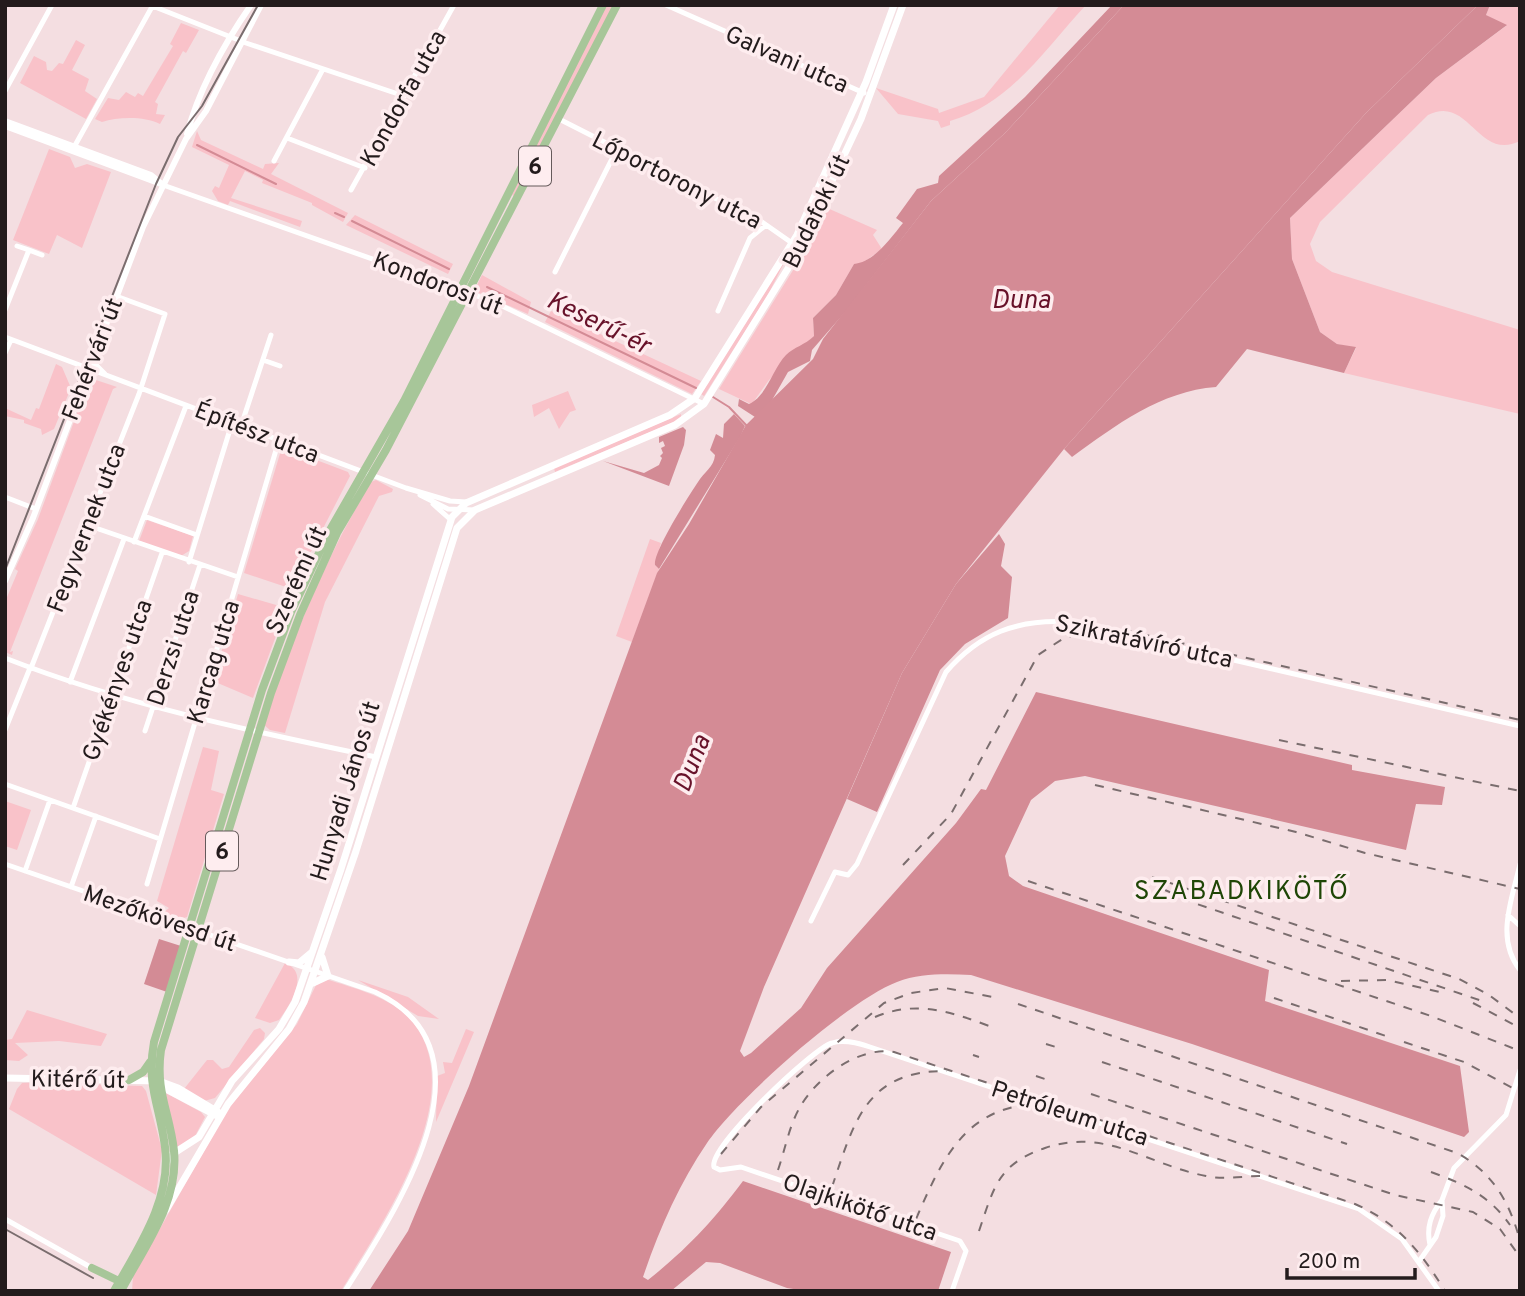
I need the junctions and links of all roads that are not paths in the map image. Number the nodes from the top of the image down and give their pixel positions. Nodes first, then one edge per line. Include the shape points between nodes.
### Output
1 (52, 5) edge
2 (251, 5) edge
3 (261, 5) edge
4 (454, 5) edge
5 (603, 5) edge
6 (617, 5) edge
7 (666, 5) edge
8 (894, 5) edge
9 (903, 5) edge
10 (152, 6) edge
11 (246, 13) junction
12 (231, 37) junction
13 (243, 42) junction
14 (878, 61) junction
15 (323, 69) junction
16 (5, 91) edge
17 (862, 92) junction
18 (870, 95) junction
19 (404, 96) junction
20 (559, 119) junction
21 (5, 121) edge
22 (5, 126) edge
23 (844, 131) junction
24 (853, 136) junction
25 (287, 138) junction
26 (186, 139) junction
27 (73, 149) junction
28 (617, 149) junction
29 (274, 161) dead end
30 (365, 168) junction
31 (163, 185) junction
32 (351, 190) dead end
33 (766, 225) junction
34 (792, 243) junction
35 (17, 246) dead end
36 (800, 249) junction
37 (29, 250) junction
38 (42, 255) dead end
39 (555, 272) dead end
40 (463, 291) junction
41 (116, 296) junction
42 (5, 310) edge
43 (718, 311) dead end
44 (271, 335) dead end
45 (8, 338) edge
46 (5, 353) edge
47 (93, 354) junction
48 (263, 360) junction
49 (280, 366) dead end
50 (88, 369) junction
51 (107, 376) junction
52 (140, 388) junction
53 (695, 398) junction
54 (704, 404) junction
55 (187, 406) junction
56 (232, 423) junction
57 (241, 426) junction
58 (279, 440) junction
59 (550, 467) junction
60 (368, 474) junction
61 (530, 476) junction
62 (554, 476) junction
63 (533, 485) junction
64 (406, 488) junction
65 (5, 497) edge
66 (440, 499) junction
67 (470, 501) junction
68 (431, 503) junction
69 (36, 509) junction
70 (475, 510) junction
71 (454, 513) junction
72 (144, 516) junction
73 (88, 525) junction
74 (457, 528) junction
75 (197, 535) junction
76 (124, 538) junction
77 (134, 542) junction
78 (162, 553) junction
79 (189, 562) junction
80 (200, 565) junction
81 (238, 577) junction
82 (5, 581) edge
83 (427, 607) junction
84 (5, 658) edge
85 (409, 665) junction
86 (31, 668) junction
87 (70, 682) junction
88 (112, 694) junction
89 (153, 706) junction
90 (391, 706) junction
91 (196, 719) junction
92 (396, 722) junction
93 (1520, 726) edge
94 (384, 729) junction
95 (5, 730) edge
96 (145, 731) dead end
97 (254, 732) junction
98 (380, 759) junction
99 (5, 784) edge
100 (50, 800) junction
101 (73, 808) junction
102 (96, 816) junction
103 (160, 839) junction
104 (5, 864) edge
105 (1520, 864) edge
106 (25, 871) junction
107 (147, 884) dead end
108 (71, 887) junction
109 (1508, 915) junction
110 (811, 921) dead end
111 (1520, 926) edge
112 (194, 929) junction
113 (318, 951) junction
114 (289, 962) junction
115 (311, 970) junction
116 (1520, 971) edge
117 (328, 976) junction
118 (306, 985) junction
119 (151, 1060) junction
120 (1520, 1070) edge
121 (5, 1078) edge
122 (129, 1080) junction
123 (156, 1083) junction
124 (223, 1095) junction
125 (203, 1102) junction
126 (216, 1113) junction
127 (174, 1153) junction
128 (166, 1164) junction
129 (712, 1164) joint
130 (1443, 1200) junction
131 (162, 1217) junction
132 (5, 1219) edge
133 (1430, 1245) junction
134 (1420, 1260) junction
135 (128, 1266) junction
136 (92, 1268) junction
137 (123, 1284) edge
138 (112, 1291) edge
139 (345, 1291) edge
140 (952, 1291) edge
141 (1439, 1291) edge

1 - 16 street
2 - 11 street, Fehérvári út
3 - 13 street, Fehérvári út
4 - 19 street, Kondorfa utca
5 - 40 main road, Szerémi út / 6
6 - 20 main road, Szerémi út / 6
7 - 17 street, Galvani utca
8 - 14 main road, Budafoki út
9 - 14 main road, Budafoki út
10 - 12 street
10 - 27 street
11 - 12 street, Fehérvári út
11 - 13 street via 238,31
12 - 13 street
12 - 26 street, Fehérvári út via 196,102
13 - 15 street
13 - 26 street, Fehérvári út
14 - 17 main road, Budafoki út
14 - 18 main road, Budafoki út
15 - 19 street
15 - 25 street
17 - 18 street, Galvani utca
17 - 23 main road, Budafoki út
18 - 24 main road, Budafoki út
19 - 30 street, Kondorfa utca
20 - 28 street, Lőportorony utca
20 - 40 main road, Szerémi út / 6
21 - 27 street, Kondorosi út
22 - 27 street, Kondorosi út
23 - 24 main road
23 - 34 main road, Budafoki út
24 - 36 main road, Budafoki út
25 - 29 street
25 - 30 street
26 - 31 street, Fehérvári út
27 - 31 street, Kondorosi út via 151,175
28 - 33 street, Lőportorony utca
28 - 39 street
30 - 32 street, Kondorfa utca
31 - 40 street, Kondorosi út
31 - 41 street, Fehérvári út
33 - 34 street, Lőportorony utca
33 - 43 street via 750,238
34 - 36 main road
34 - 53 main road, Budafoki út
35 - 37 street
36 - 54 main road, Budafoki út
37 - 38 street
37 - 42 street
40 - 53 street, Kondorosi út
40 - 60 main road, Szerémi út / 6
41 - 47 street, Fehérvári út
41 - 52 street, Fegyvernek utca via 165,314
44 - 48 street
45 - 46 street
45 - 50 street, Építész utca
47 - 50 street, Fehérvári út
47 - 51 street via 95,364
48 - 49 street
48 - 57 street
50 - 51 street, Építész utca
50 - 69 street, Fehérvári út
51 - 52 street, Építész utca
52 - 55 street, Építész utca
52 - 73 street, Fegyvernek utca
53 - 54 street, Kondorosi út
53 - 59 main road via 670,415
54 - 62 main road, Hunyadi János út via 675,425
55 - 56 street, Építész utca
55 - 72 street
56 - 57 street, Építész utca
56 - 75 street
57 - 58 street, Építész utca
58 - 60 street, Építész utca
58 - 81 street, Karcag utca
59 - 61 main road
59 - 62 main road
60 - 64 street, Építész utca
60 - 97 main road, Szerémi út / 6 via 307,577 274,656
61 - 63 main road
61 - 67 main road
62 - 63 main road, Hunyadi János út
63 - 70 main road, Hunyadi János út
64 - 66 street, Építész utca
64 - 68 street, Építész utca
65 - 69 street
66 - 67 street, Építész utca
66 - 71 street, Építész utca
67 - 71 main road
68 - 71 street, Építész utca
68 - 71 street, Építész utca
69 - 82 street, Fehérvári út
70 - 71 street, Építész utca
70 - 74 main road, Hunyadi János út
71 - 74 main road
71 - 83 main road, Hunyadi János út
72 - 75 street
72 - 77 street
73 - 76 street
73 - 86 street, Fegyvernek utca
74 - 83 main road, Hunyadi János út
75 - 79 street
76 - 77 street
76 - 87 street
77 - 78 street
78 - 79 street
78 - 88 street, Gyékényes utca
79 - 80 street
80 - 81 street
80 - 89 street, Derzsi utca
81 - 91 street, Karcag utca
83 - 85 main road, Hunyadi János út
84 - 86 street
85 - 90 main road, Hunyadi János út
85 - 92 main road, Hunyadi János út
86 - 87 street
86 - 95 street, Fegyvernek utca
87 - 88 street
88 - 89 street
88 - 101 street, Gyékényes utca
89 - 91 street
89 - 96 street, Derzsi utca
90 - 92 main road
90 - 94 main road, Hunyadi János út
91 - 97 street
91 - 103 street, Karcag utca
92 - 94 main road
92 - 98 main road, Hunyadi János út
93 - 110 street, Szikratávíró utca via 1069,622 1043,620 1003,627 962,654 946,672 857,864 848,875 835,872
94 - 98 main road, Hunyadi János út
97 - 98 street
97 - 112 main road, Szerémi út / 6
98 - 113 main road, Hunyadi János út
99 - 100 street
100 - 101 street
100 - 106 street
101 - 102 street
102 - 103 street
102 - 108 street
103 - 107 street, Karcag utca
104 - 106 street, Mezőkövesd út
105 - 109 street
106 - 108 street, Mezőkövesd út
108 - 112 street, Mezőkövesd út
109 - 111 street
109 - 116 street via 1507,945
112 - 114 street, Mezőkövesd út
112 - 119 main road, Szerémi út / 6 via 153,1042
112 - 123 main road, Szerémi út / 6 via 163,1039
113 - 114 main road via 302,962
113 - 115 main road, Hunyadi János út
113 - 117 main road
114 - 115 street, Mezőkövesd út
114 - 118 main road
115 - 117 street, Mezőkövesd út
115 - 118 main road, Hunyadi János út
117 - 118 main road
117 - 139 street, Mezőkövesd út via 387,998 415,1020 425,1036 436,1090 434,1110 393,1214
118 - 124 main road, Hunyadi János út via 279,1029
118 - 126 main road, Hunyadi János út via 293,1023
119 - 122 main road
119 - 123 main road, Szerémi út / 6
120 - 130 street via 1506,1115 1454,1168
121 - 122 main road, Kitérő út
122 - 123 main road, Kitérő út
123 - 125 main road, Kitérő út
123 - 126 main road, Kitérő út
123 - 127 main road, Szerémi út / 6
123 - 128 main road, Szerémi út / 6
124 - 125 main road
124 - 126 main road, Hunyadi János út
125 - 126 main road, Kitérő út
126 - 127 main road, Hunyadi János út via 193,1143
126 - 131 main road, Hunyadi János út
127 - 128 main road, Hunyadi János út
127 - 131 main road, Szerémi út / 6 via 172,1185
128 - 135 main road, Hunyadi János út / 6 via 157,1209
129 - 134 street, Petróleum utca via 758,1105 827,1045 848,1042 1359,1209 1389,1227
129 - 140 street, Olajkikötő utca via 720,1170 741,1167 960,1241 965,1251
130 - 133 street via 1443,1216
130 - 133 street via 1434,1210 1427,1232
131 - 137 main road, Hunyadi János út / 6
132 - 136 street
133 - 134 street
134 - 141 street, Petróleum utca
135 - 136 main road via 111,1272
135 - 137 main road, Hunyadi János út / 6
136 - 137 main road
136 - 138 main road
137 - 138 main road, Hunyadi János út / 6

